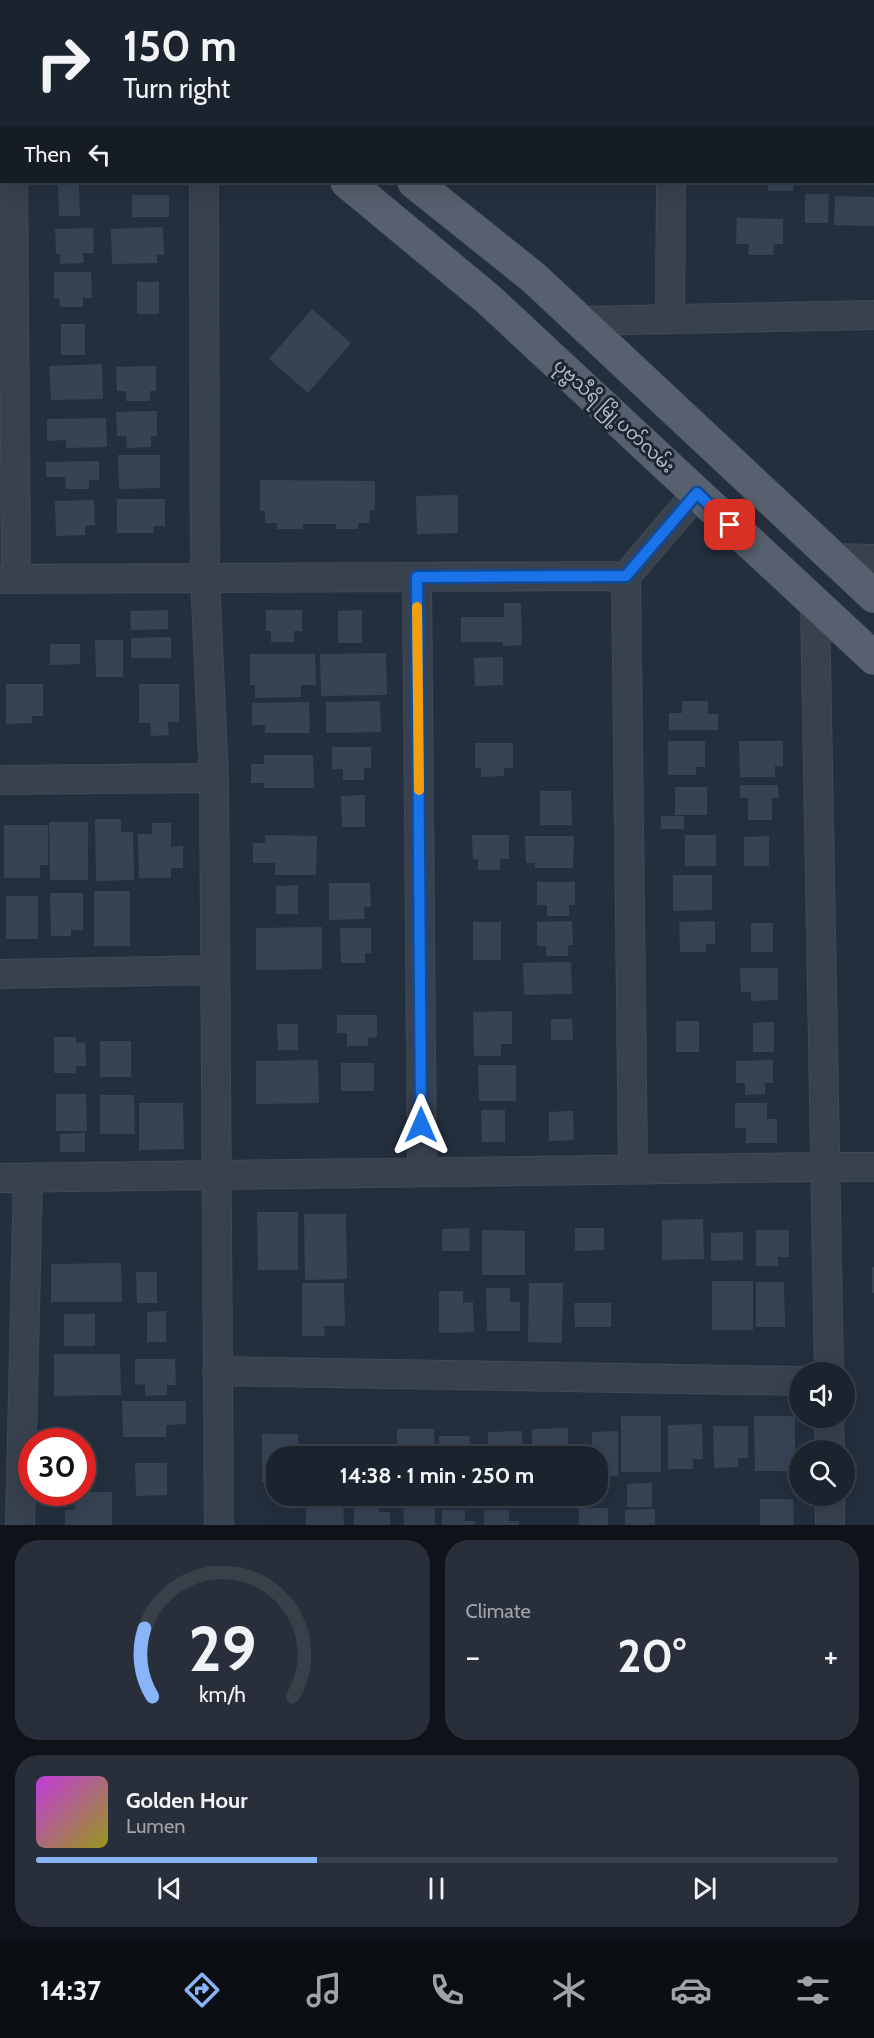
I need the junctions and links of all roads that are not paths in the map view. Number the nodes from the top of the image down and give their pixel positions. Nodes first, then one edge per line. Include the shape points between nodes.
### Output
1 (13, 183) edge
2 (204, 183) edge
3 (348, 183) edge
4 (415, 183) edge
5 (671, 183) edge
6 (534, 278) junction
7 (505, 315) junction
8 (874, 315) edge
9 (670, 318) junction
10 (580, 321) junction
11 (697, 493) junction
12 (833, 558) junction
13 (874, 559) edge
14 (626, 576) junction
15 (417, 577) junction
16 (206, 578) junction
17 (8, 579) edge
18 (874, 597) edge
19 (815, 604) junction
20 (874, 658) edge
21 (214, 778) junction
22 (0, 780) edge
23 (214, 970) junction
24 (0, 974) edge
25 (827, 1167) junction
26 (874, 1167) edge
27 (633, 1169) junction
28 (422, 1172) junction
29 (216, 1175) junction
30 (14, 1178) edge
31 (829, 1362) edge
32 (218, 1371) junction
33 (789, 1381) edge
34 (830, 1506) edge
35 (20, 1525) edge
36 (219, 1525) edge
37 (830, 1525) edge

1 - 17 street
2 - 16 street
3 - 7 main road, ပုဗ္ဗသီရိ မြို့ပတ်လမ်း
4 - 6 main road
5 - 9 street
6 - 7 main road
6 - 10 main road
7 - 11 main road, ပုဗ္ဗသီရိ မြို့ပတ်လမ်း
8 - 9 street
9 - 10 street
10 - 12 main road
11 - 14 street
11 - 19 main road, ပုဗ္ဗသီရိ မြို့ပတ်လမ်း
12 - 13 street
12 - 18 main road
14 - 15 street
14 - 27 street
15 - 16 street
15 - 28 street
16 - 17 street
16 - 21 street
19 - 20 main road, ပုဗ္ဗသီရိ မြို့ပတ်လမ်း
19 - 25 street
21 - 22 street
21 - 23 street
23 - 24 street
23 - 29 street
25 - 26 street
25 - 27 street
25 - 31 street
27 - 28 street
28 - 29 street
29 - 30 street
29 - 32 street
30 - 35 street
32 - 33 street
32 - 36 street
34 - 37 street

